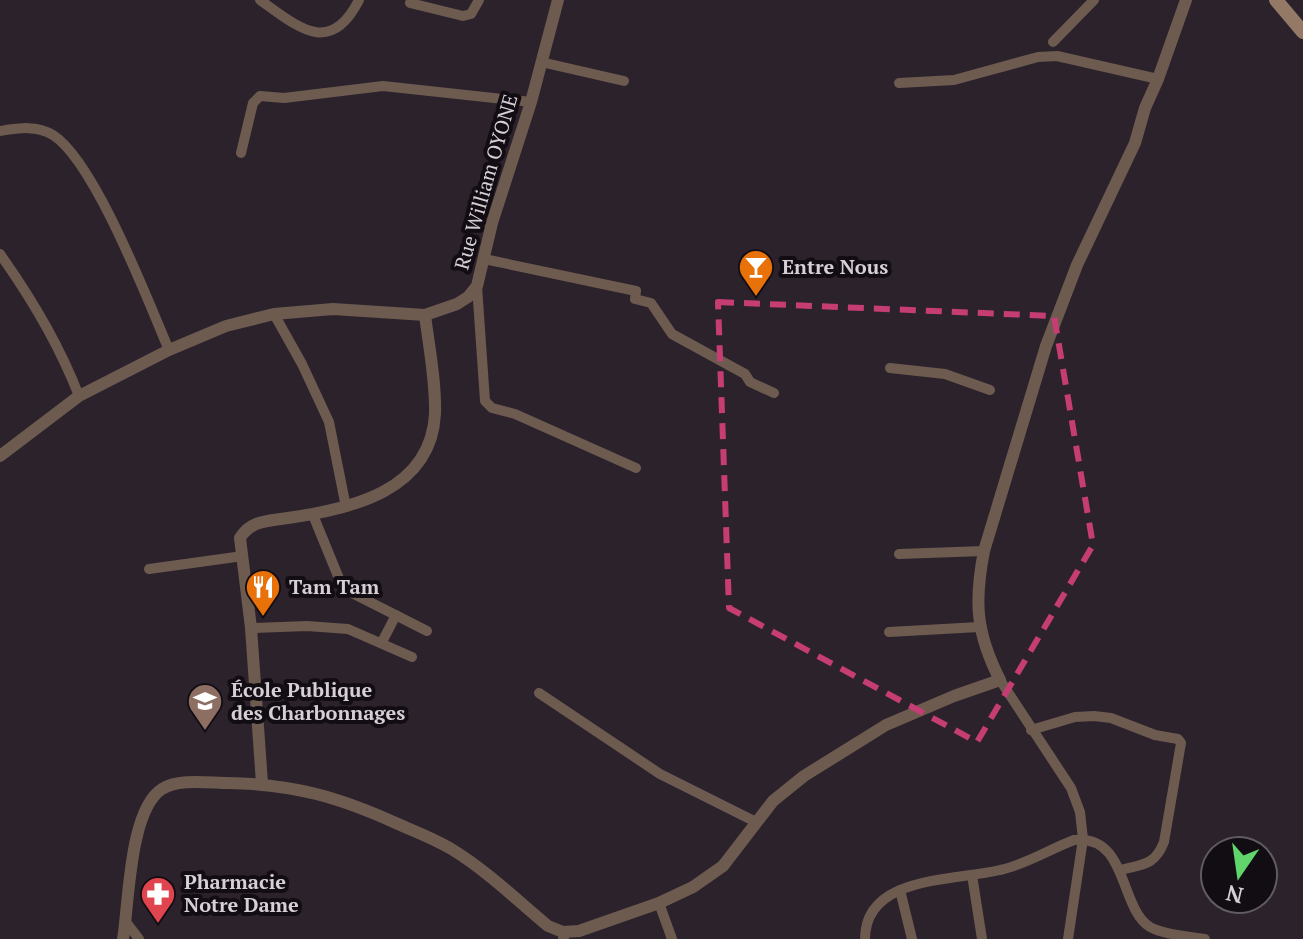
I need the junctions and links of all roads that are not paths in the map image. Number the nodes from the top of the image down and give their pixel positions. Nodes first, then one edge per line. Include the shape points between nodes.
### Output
1 (260, 0) edge
2 (359, 0) edge
3 (479, 0) edge
4 (558, 0) edge
5 (1094, 0) edge
6 (1186, 0) edge
7 (1276, 0) edge
8 (410, 3) dead end
9 (1303, 32) edge
10 (1053, 42) dead end
11 (541, 62) junction
12 (1158, 79) junction
13 (624, 81) dead end
14 (899, 83) dead end
15 (531, 102) junction
16 (0, 131) edge
17 (241, 153) dead end
18 (0, 254) edge
19 (484, 259) junction
20 (477, 286) junction
21 (274, 314) junction
22 (425, 315) junction
23 (169, 350) junction
24 (890, 368) dead end
25 (990, 390) dead end
26 (774, 393) dead end
27 (79, 396) junction
28 (0, 456) edge
29 (636, 468) dead end
30 (346, 507) junction
31 (313, 515) junction
32 (984, 551) junction
33 (899, 554) dead end
34 (243, 556) junction
35 (149, 569) dead end
36 (396, 615) junction
37 (979, 627) junction
38 (251, 628) junction
39 (427, 631) dead end
40 (889, 632) dead end
41 (382, 642) junction
42 (412, 657) dead end
43 (1000, 680) junction
44 (539, 693) dead end
45 (1031, 730) junction
46 (262, 783) junction
47 (756, 822) junction
48 (1083, 839) junction
49 (1121, 870) junction
50 (972, 875) junction
51 (900, 890) junction
52 (659, 903) junction
53 (126, 922) junction
54 (563, 937) edge
55 (123, 939) edge
56 (139, 939) edge
57 (672, 939) edge
58 (865, 939) edge
59 (912, 939) edge
60 (982, 939) edge
61 (1068, 939) edge
62 (1205, 939) edge

1 - 2 street via 308,31 328,33 342,25
3 - 8 street via 471,14 463,16
4 - 11 street, Rue William OYONE
5 - 10 street
6 - 12 street
7 - 9 main road
11 - 13 street
11 - 15 street, Rue William OYONE
12 - 14 street via 1057,56 954,80
12 - 32 street via 1046,346
15 - 17 street via 383,86 260,96 253,103
15 - 19 street, Rue William OYONE
16 - 23 street via 35,128 67,147 109,217
18 - 27 street via 39,312
19 - 20 street, Rue William OYONE
19 - 26 street via 636,291 635,299 651,303 672,334
20 - 22 street, Rue William OYONE via 457,304
20 - 29 street via 485,401
21 - 22 street, Rue William OYONE via 349,309
21 - 23 street, Rue William OYONE via 226,326
21 - 30 street via 329,422
22 - 30 street via 435,414 424,457 397,484
23 - 27 street, Rue William OYONE
24 - 25 street via 945,374
27 - 28 street, Rue William OYONE
30 - 31 street
31 - 34 street via 253,523 240,538
31 - 36 street via 340,581
32 - 33 street
32 - 37 street via 976,602
34 - 35 street
34 - 38 street
36 - 39 street
36 - 41 street
37 - 40 street
37 - 43 street
38 - 41 street via 329,626
38 - 46 street
41 - 42 street
43 - 45 street
43 - 47 street via 862,739 783,792
44 - 47 street via 660,774
45 - 48 street via 1071,788
45 - 49 street via 1094,716 1181,743 1160,853 1148,863
46 - 53 street via 176,784 161,789 144,814 133,852
46 - 54 street via 322,793 437,841
47 - 52 street via 709,878
48 - 49 street via 1099,845
48 - 50 street via 1011,867
48 - 61 street
49 - 62 street via 1137,913 1148,925
50 - 51 street
50 - 60 street
51 - 58 street via 871,910
51 - 59 street
52 - 54 street
52 - 57 street
53 - 55 street
53 - 56 street

